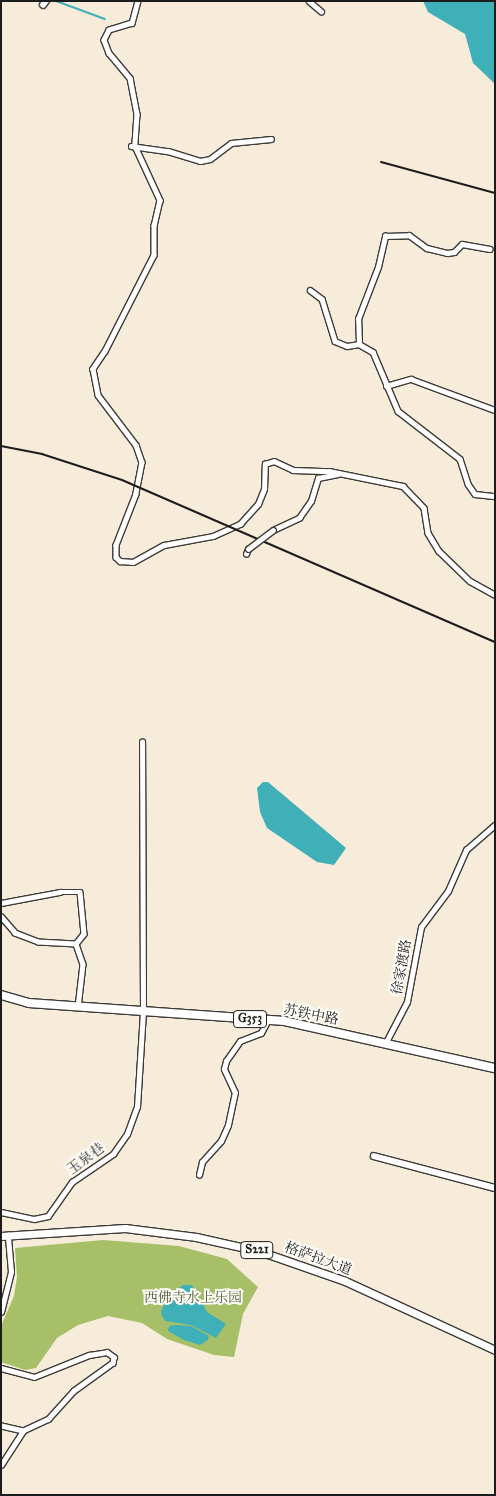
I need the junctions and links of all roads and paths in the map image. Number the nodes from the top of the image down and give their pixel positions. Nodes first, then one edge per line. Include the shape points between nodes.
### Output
1 (138, 1) edge
2 (309, 1) edge
3 (320, 11) dead end
4 (271, 139) dead end
5 (133, 146) junction
6 (490, 249) dead end
7 (310, 290) dead end
8 (359, 344) junction
9 (386, 386) junction
10 (495, 410) edge
11 (344, 474) junction
12 (495, 496) edge
13 (246, 554) dead end
14 (495, 595) edge
15 (142, 742) dead end
16 (495, 824) edge
17 (1, 903) edge
18 (1, 917) edge
19 (76, 944) junction
20 (1, 995) edge
21 (78, 1007) junction
22 (143, 1011) junction
23 (268, 1020) junction
24 (385, 1044) junction
25 (495, 1068) edge
26 (374, 1156) dead end
27 (199, 1175) dead end
28 (495, 1188) edge
29 (1, 1212) edge
30 (4, 1236) edge
31 (1, 1312) edge
32 (495, 1350) edge
33 (1, 1368) edge
34 (1, 1426) edge
35 (22, 1431) junction
36 (1, 1465) edge

1 - 5 street via 132,23 109,30 104,40 109,53 130,78 137,114
2 - 3 street
4 - 5 street via 231,144 200,162 168,151
5 - 11 street via 159,194 154,225 156,249 92,374 98,395 136,445 142,462 136,494 116,545 116,557 120,561 133,562 164,545 213,536 240,524 251,516 262,495 267,462 274,461 293,470
6 - 8 street via 462,244 454,252 447,253 427,248 409,235 385,236 378,268 358,319
7 - 8 street via 322,299 335,341 347,346
8 - 9 street via 374,352
9 - 10 street via 411,379
9 - 12 street via 398,411 460,459 475,494
11 - 13 street, bridge via 318,478 312,502 299,518 273,530
11 - 14 street via 407,489 424,508 428,533 439,551 470,581
15 - 22 street, 玉泉巷
16 - 24 street, 徐家渡路 via 466,850 448,891 422,927 407,1002
17 - 19 street via 60,892 80,892 84,934
18 - 19 street via 26,938
19 - 21 street via 83,964
20 - 21 highway, 苏铁中路 / G353 via 28,1003
21 - 22 highway, 苏铁中路 / G353
22 - 23 highway, 苏铁中路 / G353
22 - 29 street, 玉泉巷 via 137,1107 121,1143 105,1162 72,1182 48,1216 34,1219
23 - 24 highway, 苏铁中路 / G353
23 - 27 street via 261,1033 240,1041 226,1061 224,1069 234,1093 228,1125 222,1141 202,1162
24 - 25 highway, 苏铁中路 / G353
26 - 28 street
30 - 31 street via 11,1272
30 - 32 main road, 格萨拉大道 / S221 via 125,1228 196,1237 259,1251 345,1281
33 - 35 street via 34,1377 89,1354 107,1352 114,1357 113,1363 74,1391 49,1419
34 - 35 street
35 - 36 street

